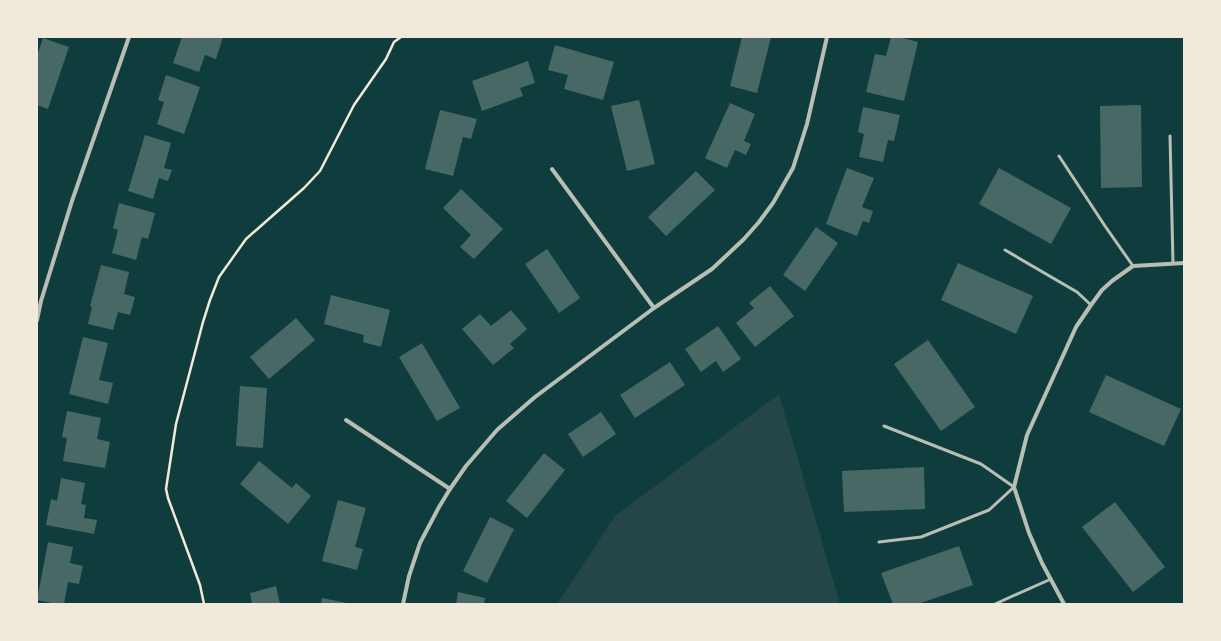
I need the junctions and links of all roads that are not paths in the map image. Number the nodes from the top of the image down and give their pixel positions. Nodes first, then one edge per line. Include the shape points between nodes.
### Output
1 (129, 37) edge
2 (826, 37) edge
3 (1170, 136) dead end
4 (1059, 156) dead end
5 (552, 169) dead end
6 (1005, 250) dead end
7 (1173, 263) junction
8 (1184, 263) edge
9 (1133, 266) junction
10 (1091, 305) junction
11 (654, 308) junction
12 (37, 320) edge
13 (346, 420) dead end
14 (884, 426) dead end
15 (1014, 487) junction
16 (450, 489) junction
17 (879, 542) dead end
18 (1051, 579) junction
19 (403, 604) edge
20 (995, 604) edge
21 (1064, 604) edge

1 - 12 street via 72,201
2 - 11 street via 807,124 793,168 773,203 744,239 712,269
3 - 7 lane
4 - 9 lane
5 - 11 street
6 - 10 lane via 1077,292
7 - 8 street
7 - 9 street
9 - 10 street via 1102,290
10 - 15 street via 1076,326 1027,435
11 - 16 street via 534,397 497,430
13 - 16 street
14 - 15 lane via 981,464
15 - 17 lane via 989,510 921,536
15 - 18 street via 1029,533
16 - 19 street via 420,543
18 - 20 lane
18 - 21 street

